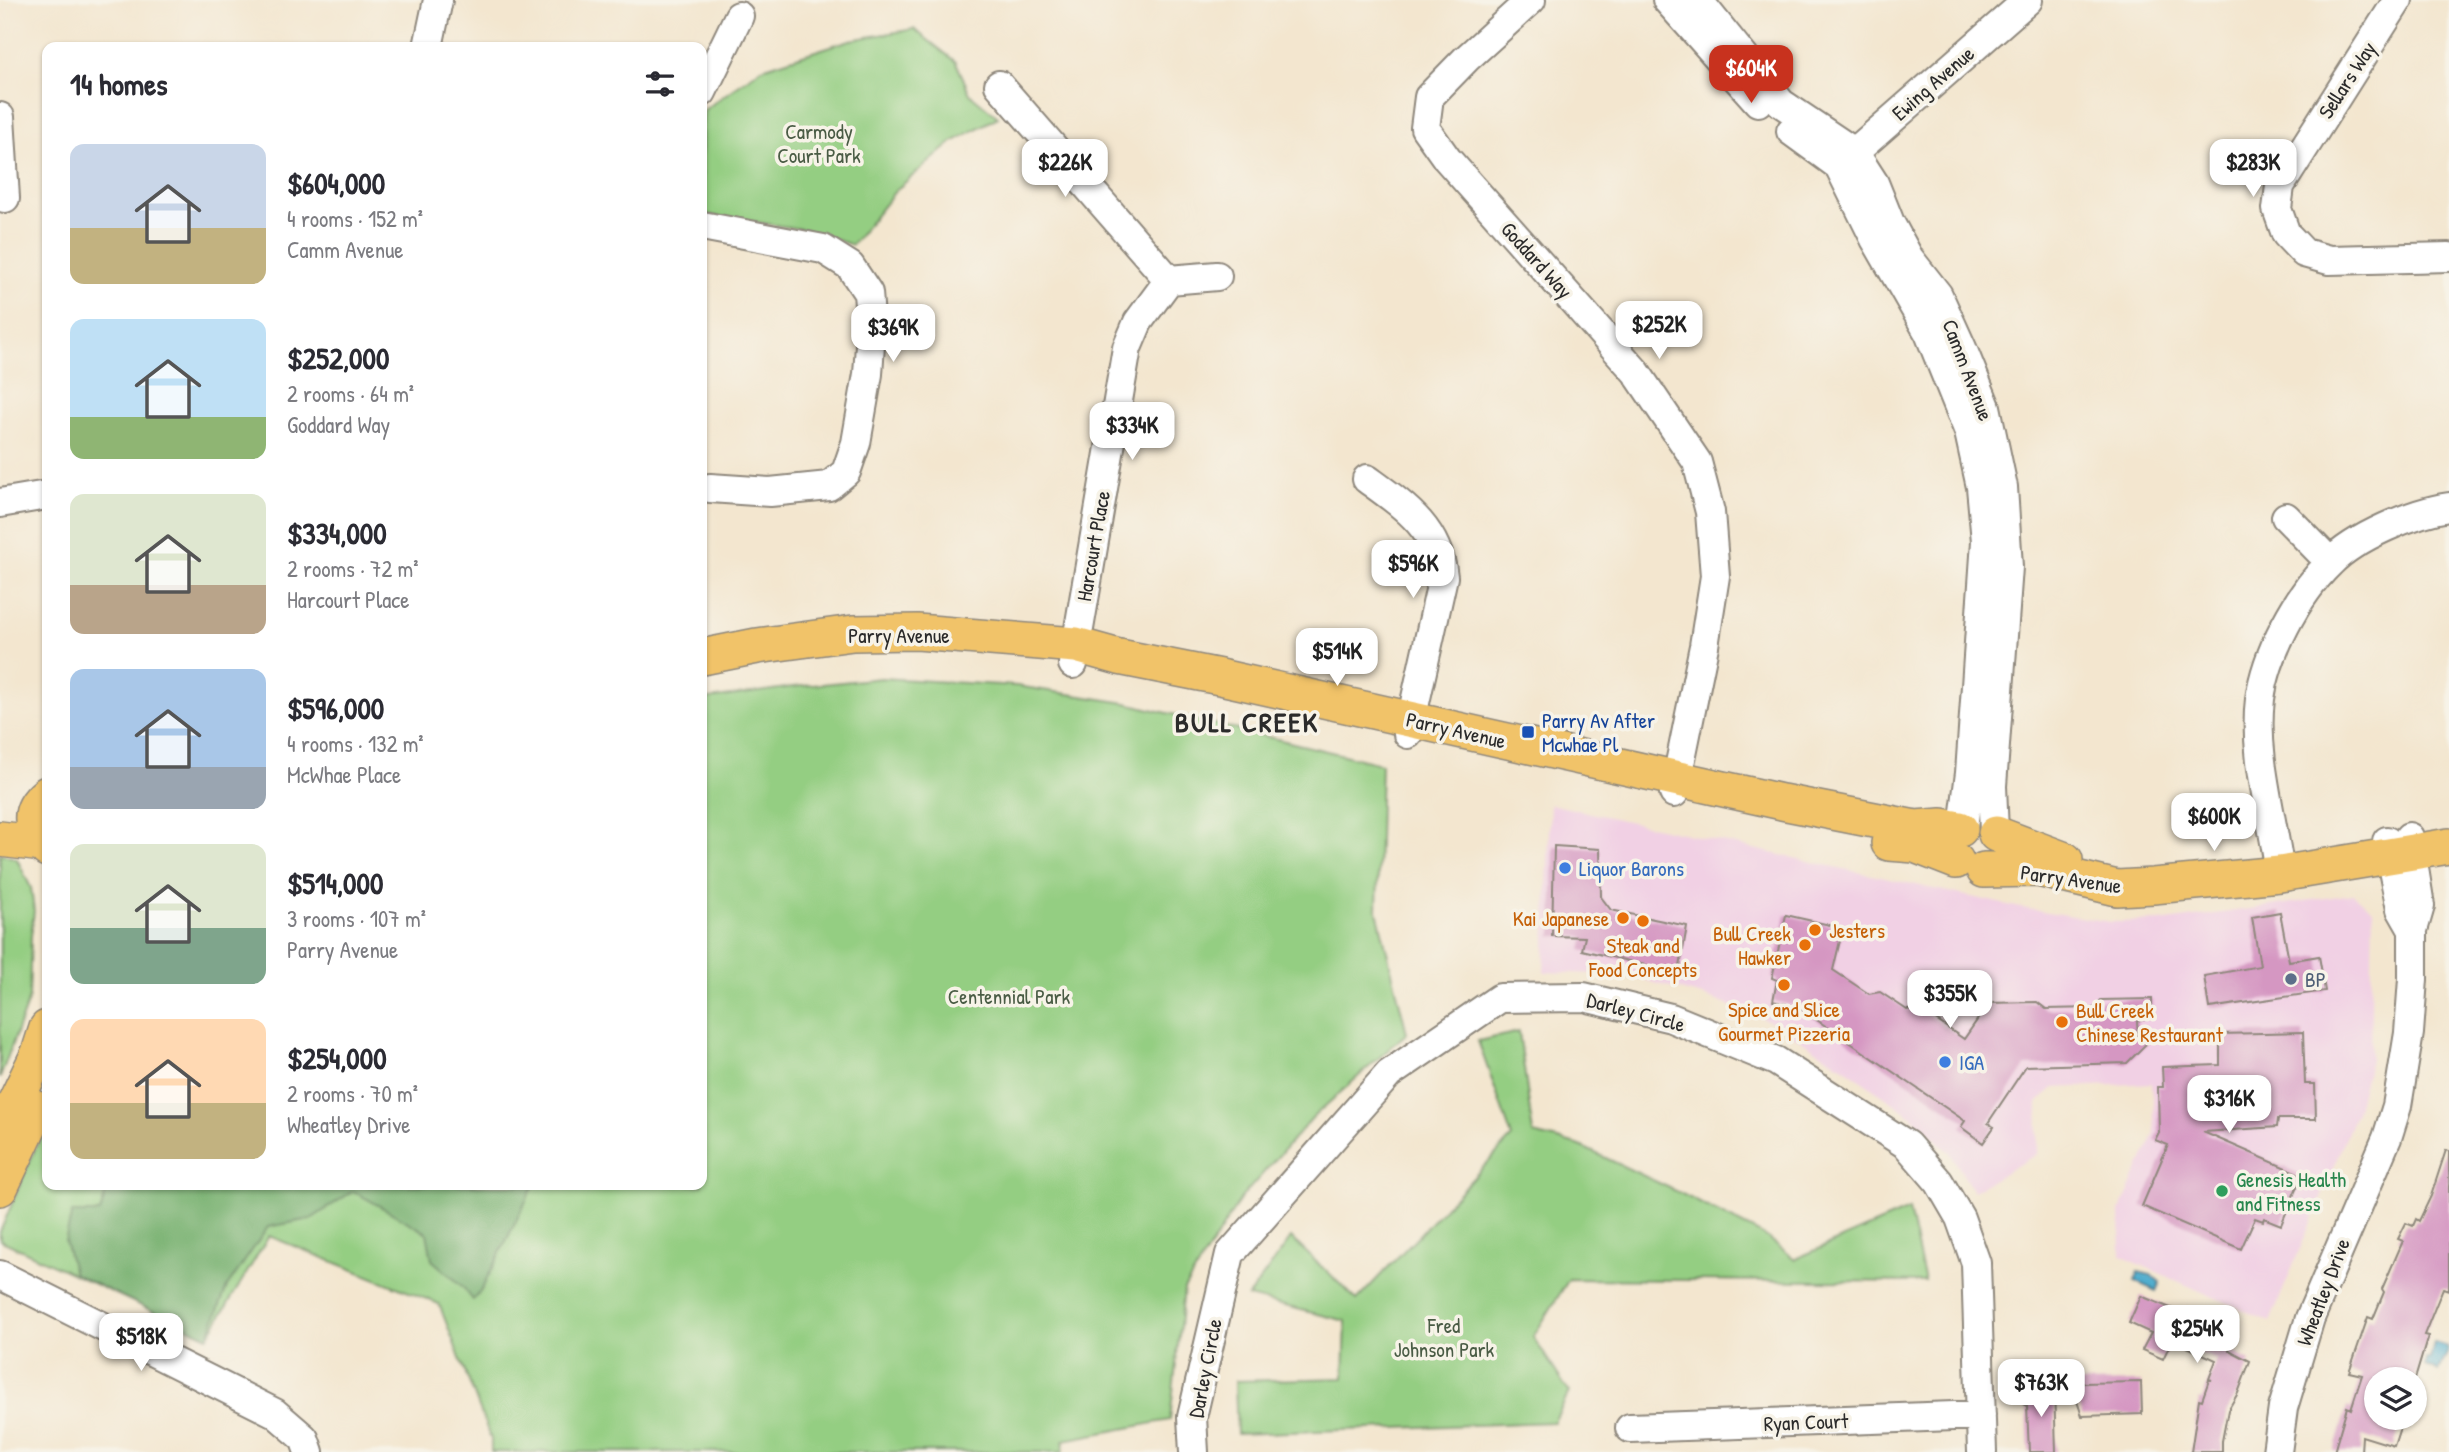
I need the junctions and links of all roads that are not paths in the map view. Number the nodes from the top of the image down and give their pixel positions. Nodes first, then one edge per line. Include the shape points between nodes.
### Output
1 (438, 0) edge
2 (1531, 0) edge
3 (1667, 0) edge
4 (1698, 0) edge
5 (2028, 0) edge
6 (2399, 0) edge
7 (739, 16) dead end
8 (429, 42) edge
9 (707, 82) edge
10 (999, 85) dead end
11 (0, 117) edge
12 (1846, 159) junction
13 (5, 198) dead end
14 (707, 227) edge
15 (2449, 257) edge
16 (1217, 276) dead end
17 (1169, 280) junction
18 (1367, 479) dead end
19 (710, 488) dead end
20 (42, 496) edge
21 (0, 503) edge
22 (2449, 507) edge
23 (2286, 517) dead end
24 (2330, 562) junction
25 (1074, 654) junction
26 (707, 656) edge
27 (707, 673) edge
28 (1410, 727) junction
29 (1675, 786) junction
30 (42, 800) edge
31 (0, 817) edge
32 (2449, 831) edge
33 (0, 839) edge
34 (1975, 842) junction
35 (42, 843) edge
36 (42, 846) edge
37 (2399, 846) junction
38 (2449, 846) edge
39 (2279, 866) junction
40 (42, 1044) edge
41 (42, 1098) edge
42 (0, 1134) edge
43 (0, 1188) edge
44 (0, 1275) edge
45 (1981, 1415) junction
46 (1630, 1428) dead end
47 (309, 1452) edge
48 (1194, 1452) edge
49 (1982, 1452) edge
50 (2277, 1452) edge

1 - 8 street
2 - 29 street, Goddard Way via 1429,97 1425,128 1447,159 1636,372 1697,461 1710,512 1715,576
3 - 12 street, Camm Avenue via 1753,98 1800,138
4 - 12 street, Camm Avenue via 1781,103
5 - 12 street, Ewing Avenue
6 - 15 street, Sellars Way via 2280,186 2277,209 2286,234 2304,253 2329,260
7 - 9 street
10 - 17 street
11 - 13 street
12 - 34 street, Camm Avenue via 1874,183 1909,258 1938,295 1986,407 2003,487 2008,567 1992,786
14 - 19 street via 823,249 850,266 868,293 871,330 856,443 846,472 829,486 770,492
16 - 17 street
17 - 25 street, Harcourt Place via 1138,322 1127,348
18 - 28 street via 1412,512 1441,557 1443,577
20 - 21 street
22 - 24 street via 2399,521
23 - 24 street
24 - 39 street via 2288,621 2271,657 2260,699 2260,743
25 - 26 main road, Parry Avenue via 918,632 853,633
25 - 27 main road, Parry Avenue via 884,649 788,657
25 - 28 main road, Parry Avenue via 1284,705
28 - 29 main road, Parry Avenue
29 - 34 main road, Parry Avenue via 1853,837 1937,852
30 - 31 main road
30 - 35 main road via 32,822
32 - 37 main road, Parry Avenue
33 - 36 main road
34 - 39 main road, Parry Avenue via 2115,870
37 - 38 main road, Parry Avenue
37 - 39 main road, Parry Avenue
37 - 50 street, Wheatley Drive via 2420,906 2413,930 2409,1033 2397,1105 2309,1318 2283,1408
40 - 42 main road
41 - 43 main road
44 - 47 street via 275,1413 304,1438
45 - 46 street, Ryan Court
45 - 48 street, Darley Circle via 1976,1263 1960,1218 1939,1182 1907,1145 1776,1061 1671,1018 1584,997 1500,998 1390,1074 1230,1254 1192,1417
45 - 49 street, Darley Circle

